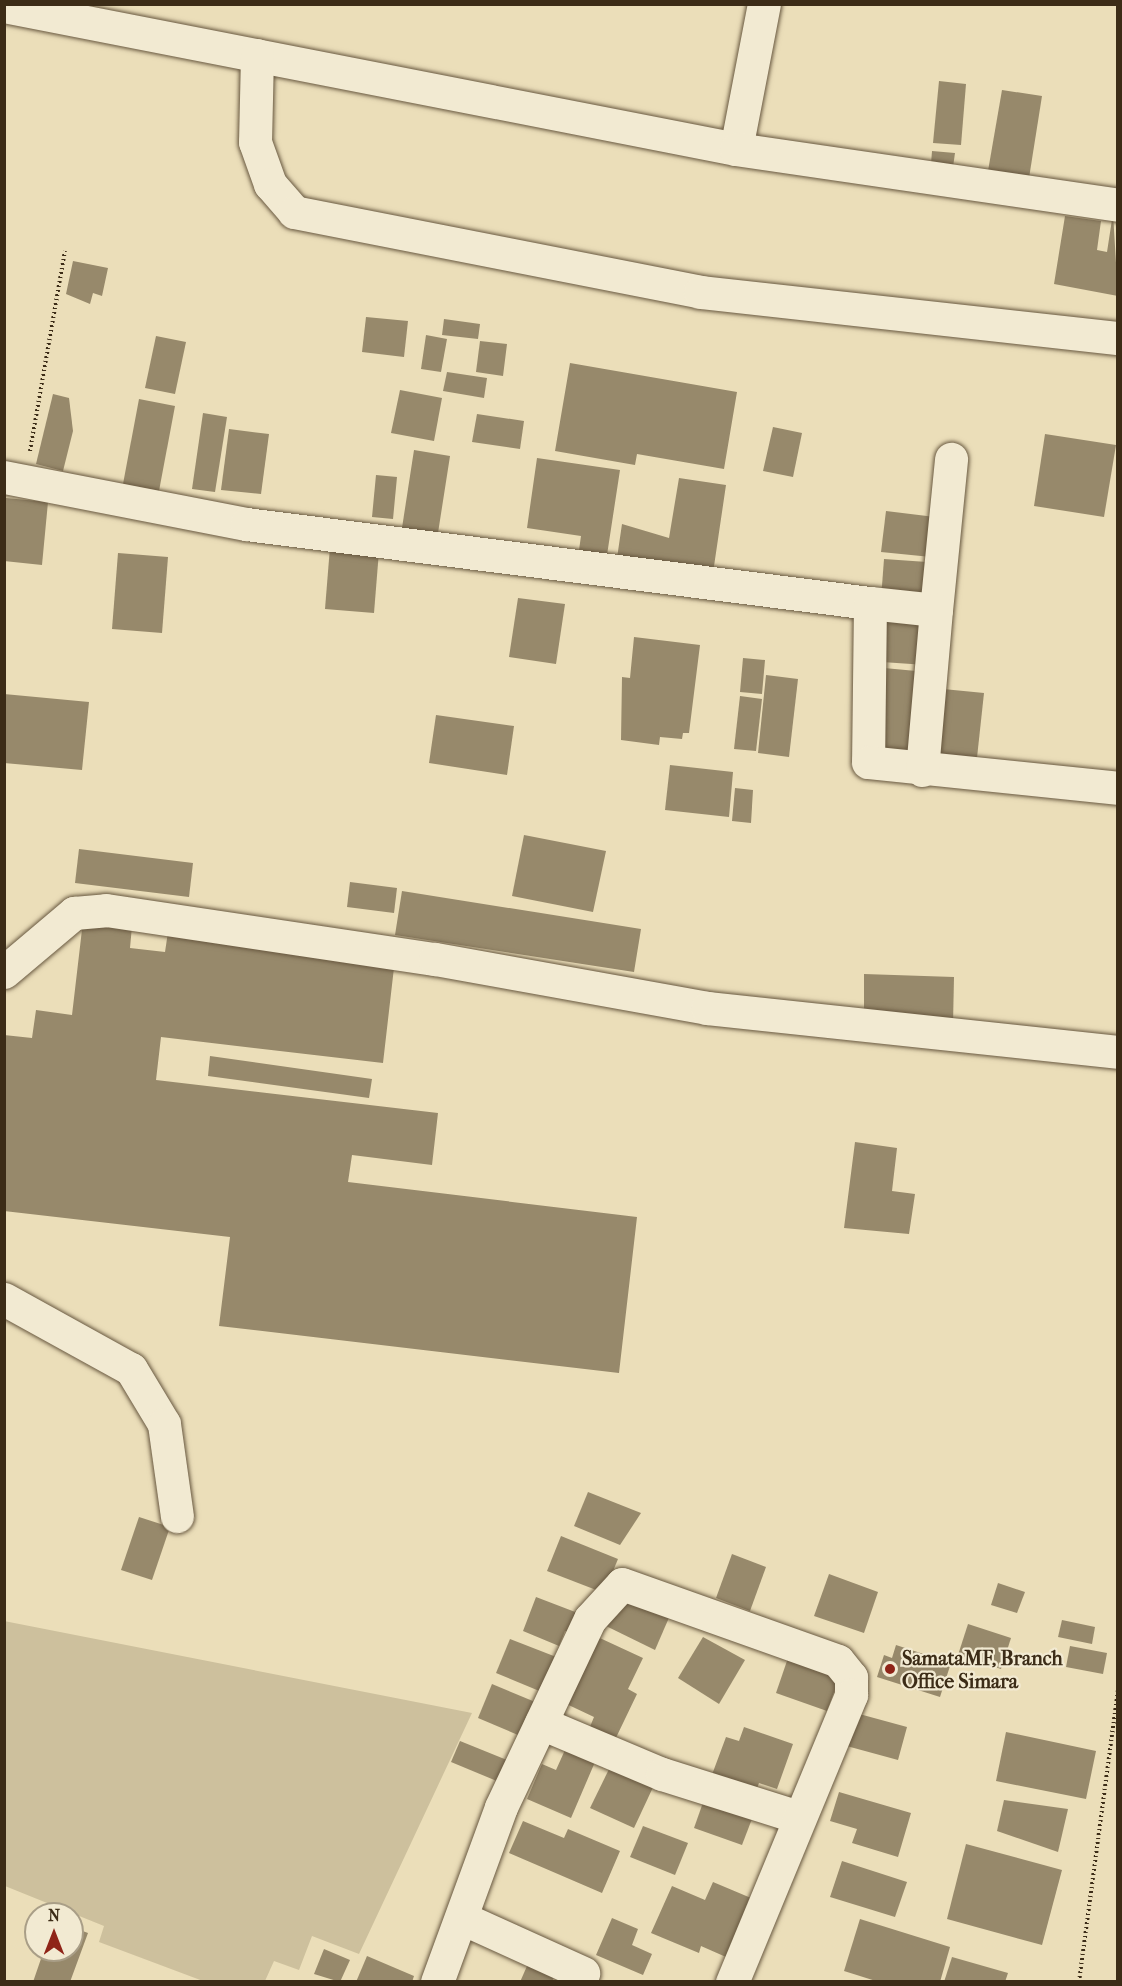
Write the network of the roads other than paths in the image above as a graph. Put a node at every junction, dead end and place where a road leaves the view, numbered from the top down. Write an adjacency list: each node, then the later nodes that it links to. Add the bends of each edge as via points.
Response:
1 (764, 4): 4 (street)
2 (4, 6): 3 (street)
3 (257, 55): 4 (street); 6 (street, via 255,142 270,184 294,212 700,292)
4 (736, 149): 5 (street)
5 (1118, 205)
6 (1118, 338)
7 (951, 459): 10 (street)
8 (15, 479): 9 (street, via 246,524)
9 (870, 603): 10 (street); 11 (street, via 864,752 868,762)
10 (936, 610): 11 (street)
11 (922, 770): 12 (street)
12 (1118, 788)
13 (4, 972): 14 (street, via 74,913 106,910 435,958 707,1008)
14 (1118, 1053)
15 (4, 1299): 16 (street, via 131,1369 164,1424)
16 (177, 1516)
17 (541, 1723): 18 (street, via 662,1774); 18 (street, via 590,1619 615,1587 634,1586 838,1662 851,1677 851,1695); 19 (street, via 501,1807)
18 (798, 1817): 22 (street)
19 (464, 1919): 20 (street); 21 (street)
20 (583, 1973)
21 (437, 1982)
22 (732, 1982)

